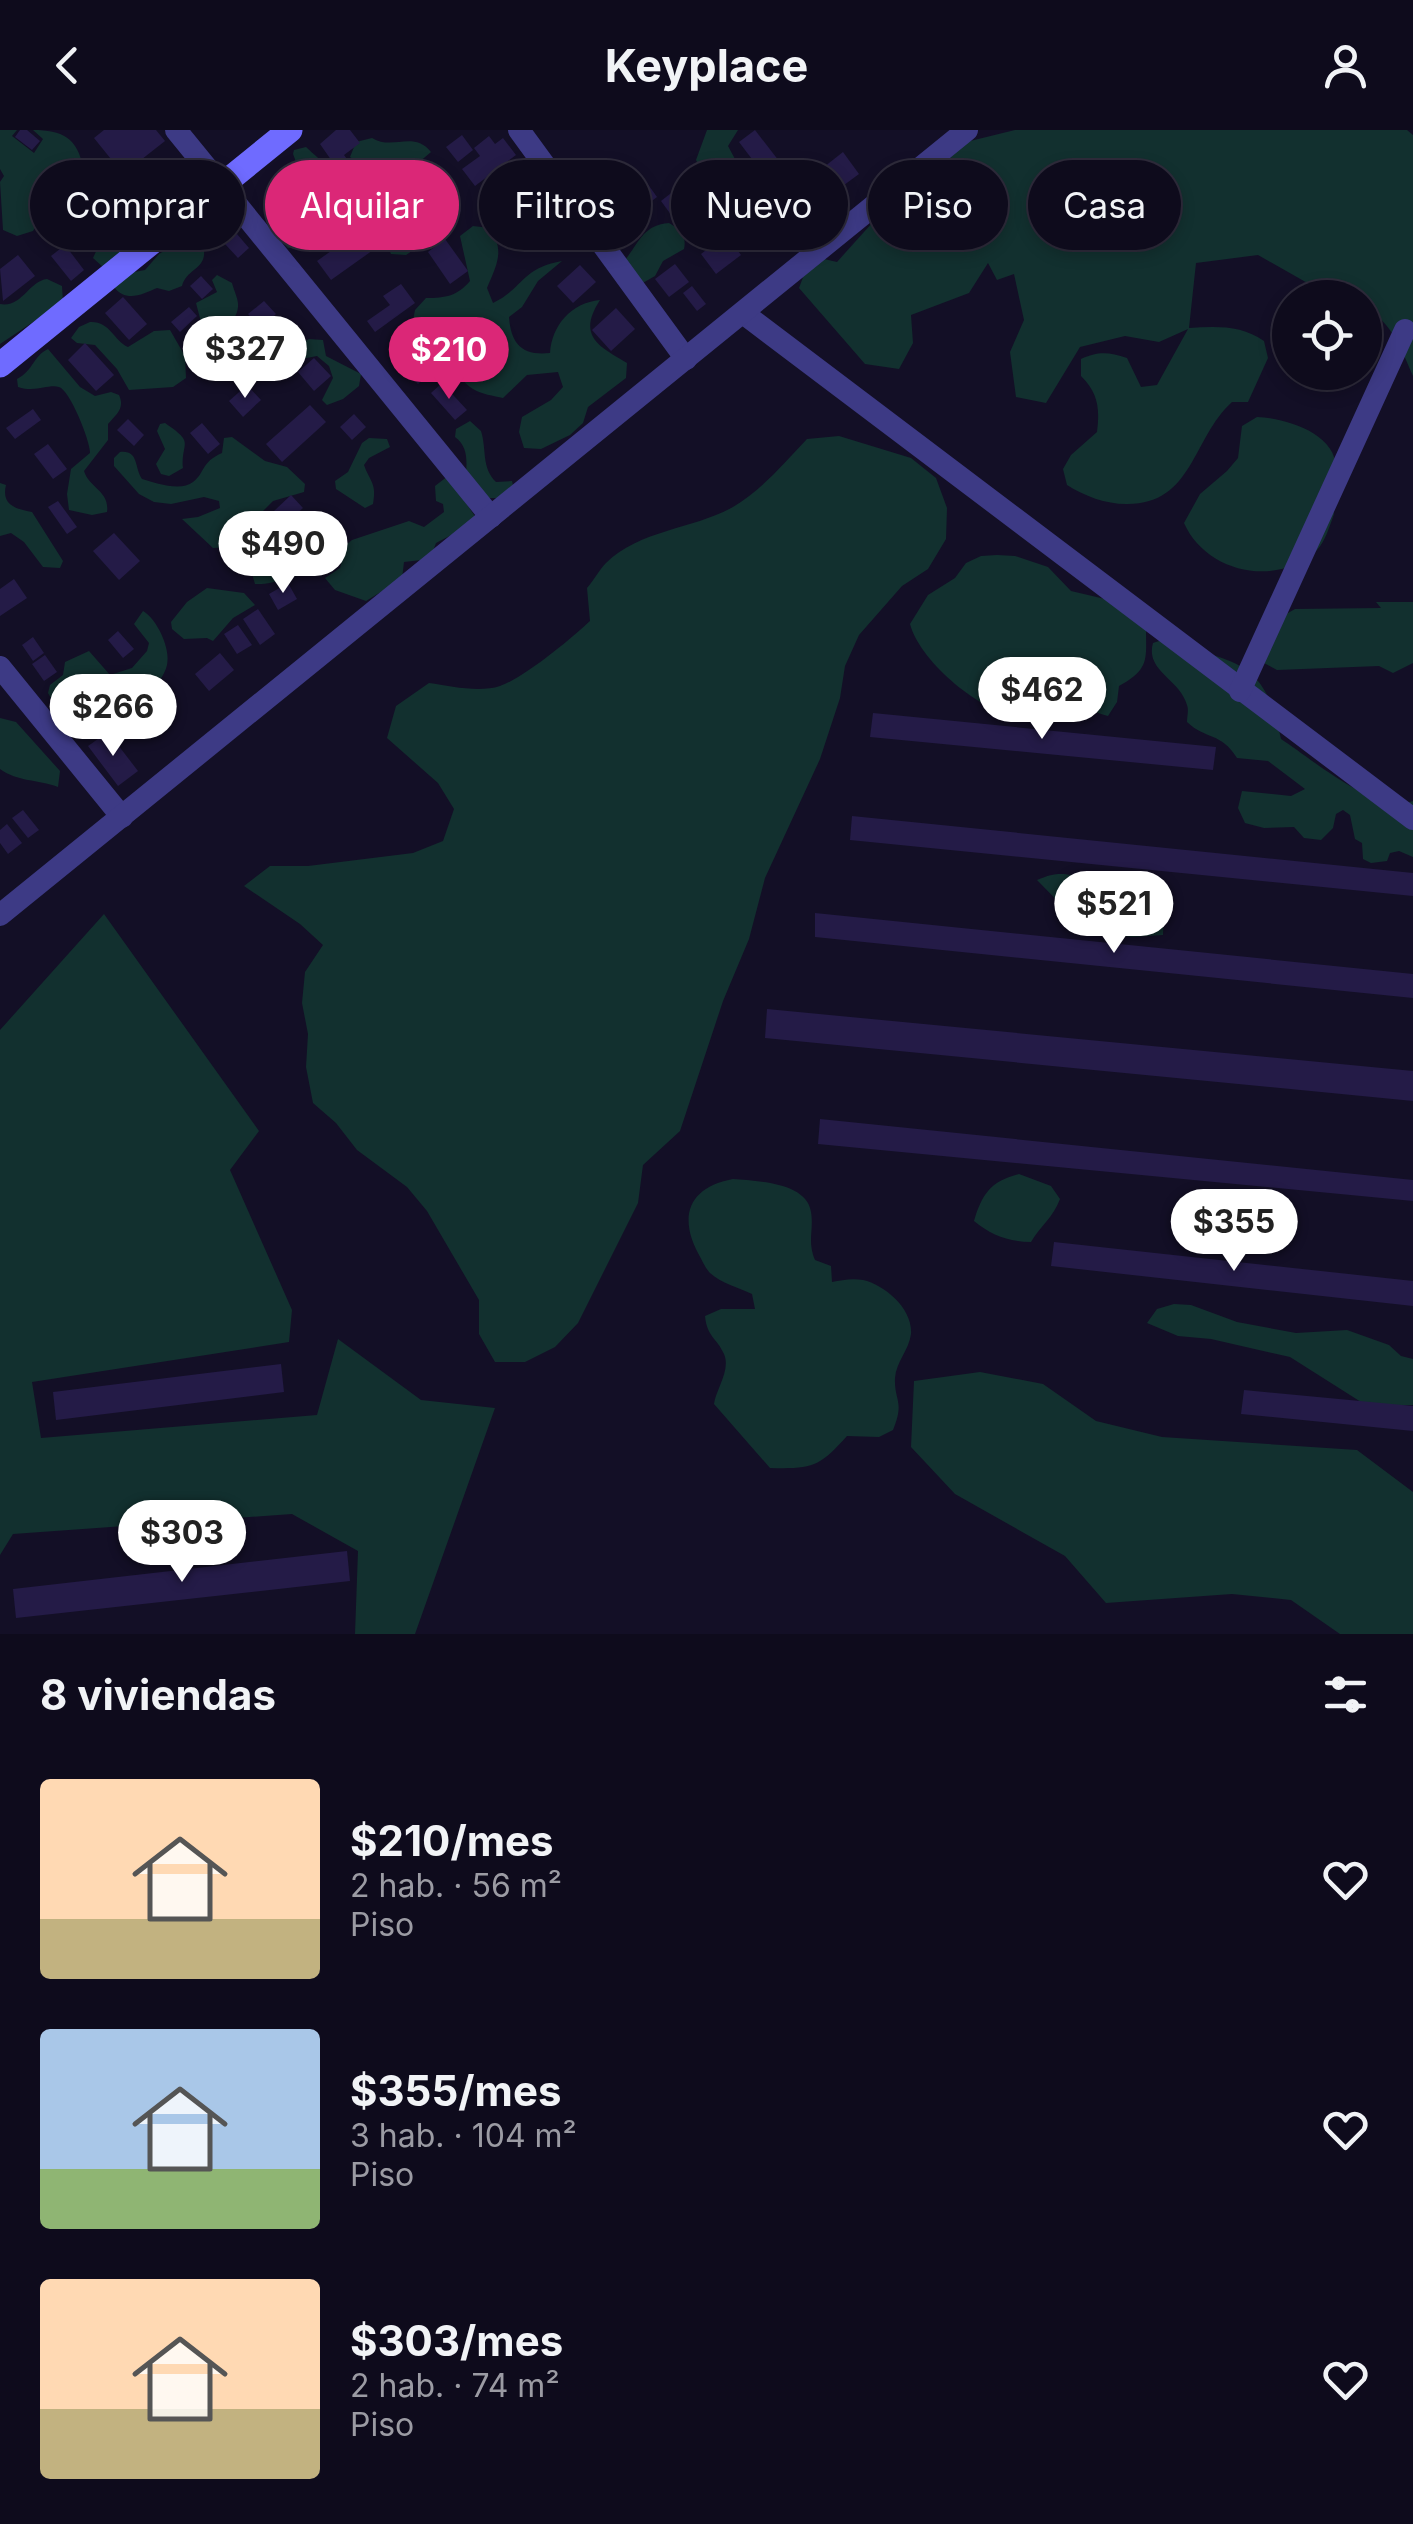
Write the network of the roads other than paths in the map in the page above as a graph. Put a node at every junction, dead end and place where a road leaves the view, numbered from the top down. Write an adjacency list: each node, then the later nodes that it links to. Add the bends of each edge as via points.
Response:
1 (176, 130): 5 (street)
2 (290, 130): 6 (main road)
3 (518, 130): 11 (street)
4 (967, 130): 9 (street)
5 (201, 160)
6 (245, 167)
7 (245, 214): 13 (street)
8 (143, 250): 12 (main road)
9 (743, 312): 11 (street); 15 (street)
10 (1404, 330): 15 (street)
11 (686, 359): 13 (street)
12 (0, 365)
13 (491, 517): 16 (street)
14 (0, 667): 16 (street)
15 (1240, 691): 17 (street)
16 (122, 816): 18 (street)
17 (1413, 819)
18 (0, 915)

